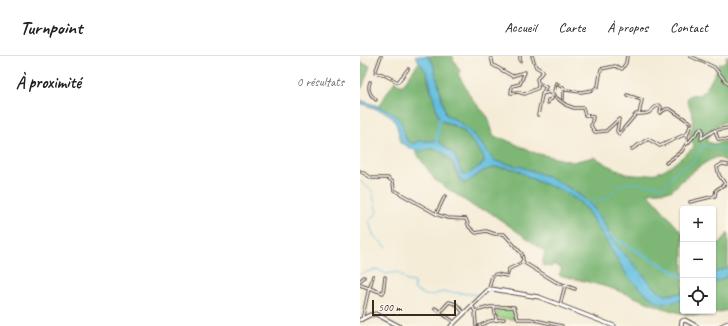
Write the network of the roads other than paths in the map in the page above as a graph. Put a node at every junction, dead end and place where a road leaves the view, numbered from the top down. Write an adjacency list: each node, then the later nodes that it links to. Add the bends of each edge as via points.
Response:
1 (381, 56): 8 (street, via 375,73 398,82)
2 (491, 56): 10 (street, via 493,65 512,76 521,72 526,73 520,84 512,85 510,93 525,94 537,89)
3 (520, 56): 7 (street)
4 (532, 56): 10 (street, via 536,67 543,71 537,79)
5 (627, 56): 12 (street, via 622,69 614,66 601,69 598,86 595,89 580,92)
6 (690, 56): 11 (street, via 714,67)
7 (520, 61)
8 (408, 69)
9 (370, 82): 18 (street, via 370,93)
10 (538, 82): 14 (street, via 546,88)
11 (728, 84)
12 (563, 89): 13 (street, via 555,83 554,92); 17 (street)
13 (549, 92): 14 (street); 16 (street)
14 (542, 94): 21 (street)
15 (627, 95): 20 (street, via 642,100)
16 (552, 96): 19 (street); 20 (street, via 566,105 582,108 584,115 592,116 592,129 597,132 606,131 619,119 619,134 636,114)
17 (563, 98)
18 (376, 100)
19 (548, 102)
20 (639, 114): 24 (street, via 644,115 660,105 660,113 666,109 670,110 690,123)
21 (538, 115)
22 (728, 128): 23 (street)
23 (716, 130): 25 (street, via 718,139); 26 (street, via 702,139 703,130 700,129)
24 (688, 133): 26 (street); 27 (street, via 660,146 648,139)
25 (728, 140)
26 (686, 144): 28 (street, via 682,151)
27 (632, 149)
28 (666, 163)
29 (728, 165): 32 (street, via 719,165 717,170 724,186 716,190 714,197)
30 (360, 171): 33 (street, via 372,178 388,178 393,182 394,190)
31 (445, 196): 33 (street)
32 (690, 202)
33 (436, 214): 34 (street, via 466,219 469,227 478,234 486,231 504,234 523,256)
34 (523, 262): 40 (street); 43 (street, via 509,269 506,276 492,276)
35 (373, 276): 41 (street)
36 (364, 277): 38 (street)
37 (385, 277): 41 (street, via 383,293)
38 (360, 281)
39 (360, 285): 41 (street)
40 (565, 286): 42 (street); 44 (street)
41 (369, 288): 54 (street)
42 (575, 289)
43 (488, 290): 44 (street, via 536,296); 45 (street)
44 (560, 305): 63 (street)
45 (472, 306): 48 (street); 50 (street)
46 (494, 307): 48 (street); 51 (street, via 514,307); 55 (street)
47 (435, 308): 49 (street)
48 (476, 311): 60 (street)
49 (440, 312): 50 (street, via 449,302 456,304); 56 (street)
50 (464, 313): 56 (street)
51 (517, 318): 53 (street); 62 (street)
52 (504, 319): 55 (street)
53 (514, 319)
54 (361, 320): 58 (street, via 376,314)
55 (496, 320): 61 (street)
56 (455, 323): 59 (street)
57 (728, 323): 66 (street)
58 (399, 326)
59 (452, 326)
60 (476, 326)
61 (479, 326)
62 (562, 326)
63 (614, 326)
64 (681, 326): 65 (street, via 685,320)
65 (696, 326)
66 (721, 326)

